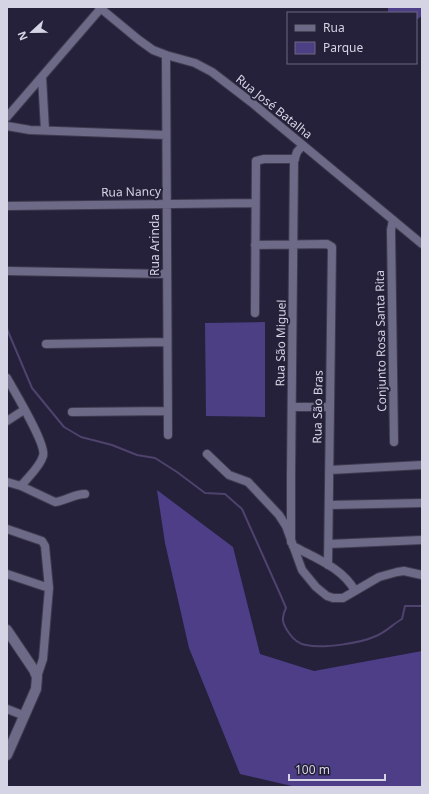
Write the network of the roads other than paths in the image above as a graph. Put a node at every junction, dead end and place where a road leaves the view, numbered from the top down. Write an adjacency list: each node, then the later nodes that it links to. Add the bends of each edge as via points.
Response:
1 (101, 7): 2 (street, Rua José Batalha, via 146,46); 3 (street)
2 (166, 55): 7 (street, Rua Arinda); 8 (street, Rua José Batalha, via 207,69 251,102)
3 (42, 77): 4 (street); 6 (street)
4 (7, 117)
5 (7, 126): 6 (street)
6 (45, 130): 7 (street)
7 (166, 135): 11 (street, Rua Arinda)
8 (302, 146): 9 (street, Rua São Miguel); 13 (street, Rua José Batalha)
9 (295, 159): 10 (street, via 256,161); 16 (street, Rua São Miguel)
10 (255, 203): 11 (street, Rua Nancy); 18 (street)
11 (166, 204): 12 (street, Rua Nancy); 20 (street, Rua Arinda)
12 (7, 206)
13 (393, 220): 14 (street, Rua José Batalha); 15 (street, Conjunto Rosa Santa Rita)
14 (406, 231): 15 (street); 17 (street, Rua José Batalha)
15 (392, 240): 32 (street, Conjunto Rosa Santa Rita)
16 (294, 244): 18 (street); 25 (street, Rua São Miguel); 26 (street, Rua São Bras, via 327,244 333,250)
17 (422, 244)
18 (255, 245): 21 (street)
19 (7, 271): 20 (street)
20 (167, 274): 22 (street, Rua Arinda)
21 (255, 313)
22 (167, 342): 23 (street); 28 (street, Rua Arinda)
23 (46, 344)
24 (7, 378): 27 (street)
25 (292, 407): 26 (street); 43 (street, Rua São Miguel)
26 (330, 407): 35 (street, Rua São Bras)
27 (24, 410): 30 (street); 37 (street, via 44,453)
28 (168, 411): 29 (street); 31 (street, Rua Arinda)
29 (72, 412)
30 (7, 421)
31 (168, 435)
32 (394, 442)
33 (207, 454): 43 (street, via 229,475 245,480 258,492 283,520)
34 (422, 465): 35 (street)
35 (330, 470): 40 (street, Rua São Bras)
36 (7, 482): 37 (street)
37 (22, 486): 38 (street, via 55,502)
38 (85, 494)
39 (422, 503): 40 (street)
40 (329, 505): 44 (street, Rua São Bras)
41 (7, 529): 48 (street, via 42,541)
42 (422, 540): 44 (street)
43 (292, 544): 45 (street); 49 (street, via 302,570 327,596 343,598)
44 (329, 544): 45 (street, Rua São Bras)
45 (328, 565): 49 (street, via 347,579)
46 (7, 574): 48 (street)
47 (422, 574): 49 (street, via 404,571 390,573)
48 (49, 588): 51 (street, via 43,659)
49 (355, 591)
50 (7, 630): 51 (street)
51 (37, 676): 53 (street, via 36,689)
52 (7, 709): 53 (street)
53 (25, 716): 54 (street)
54 (7, 755)

